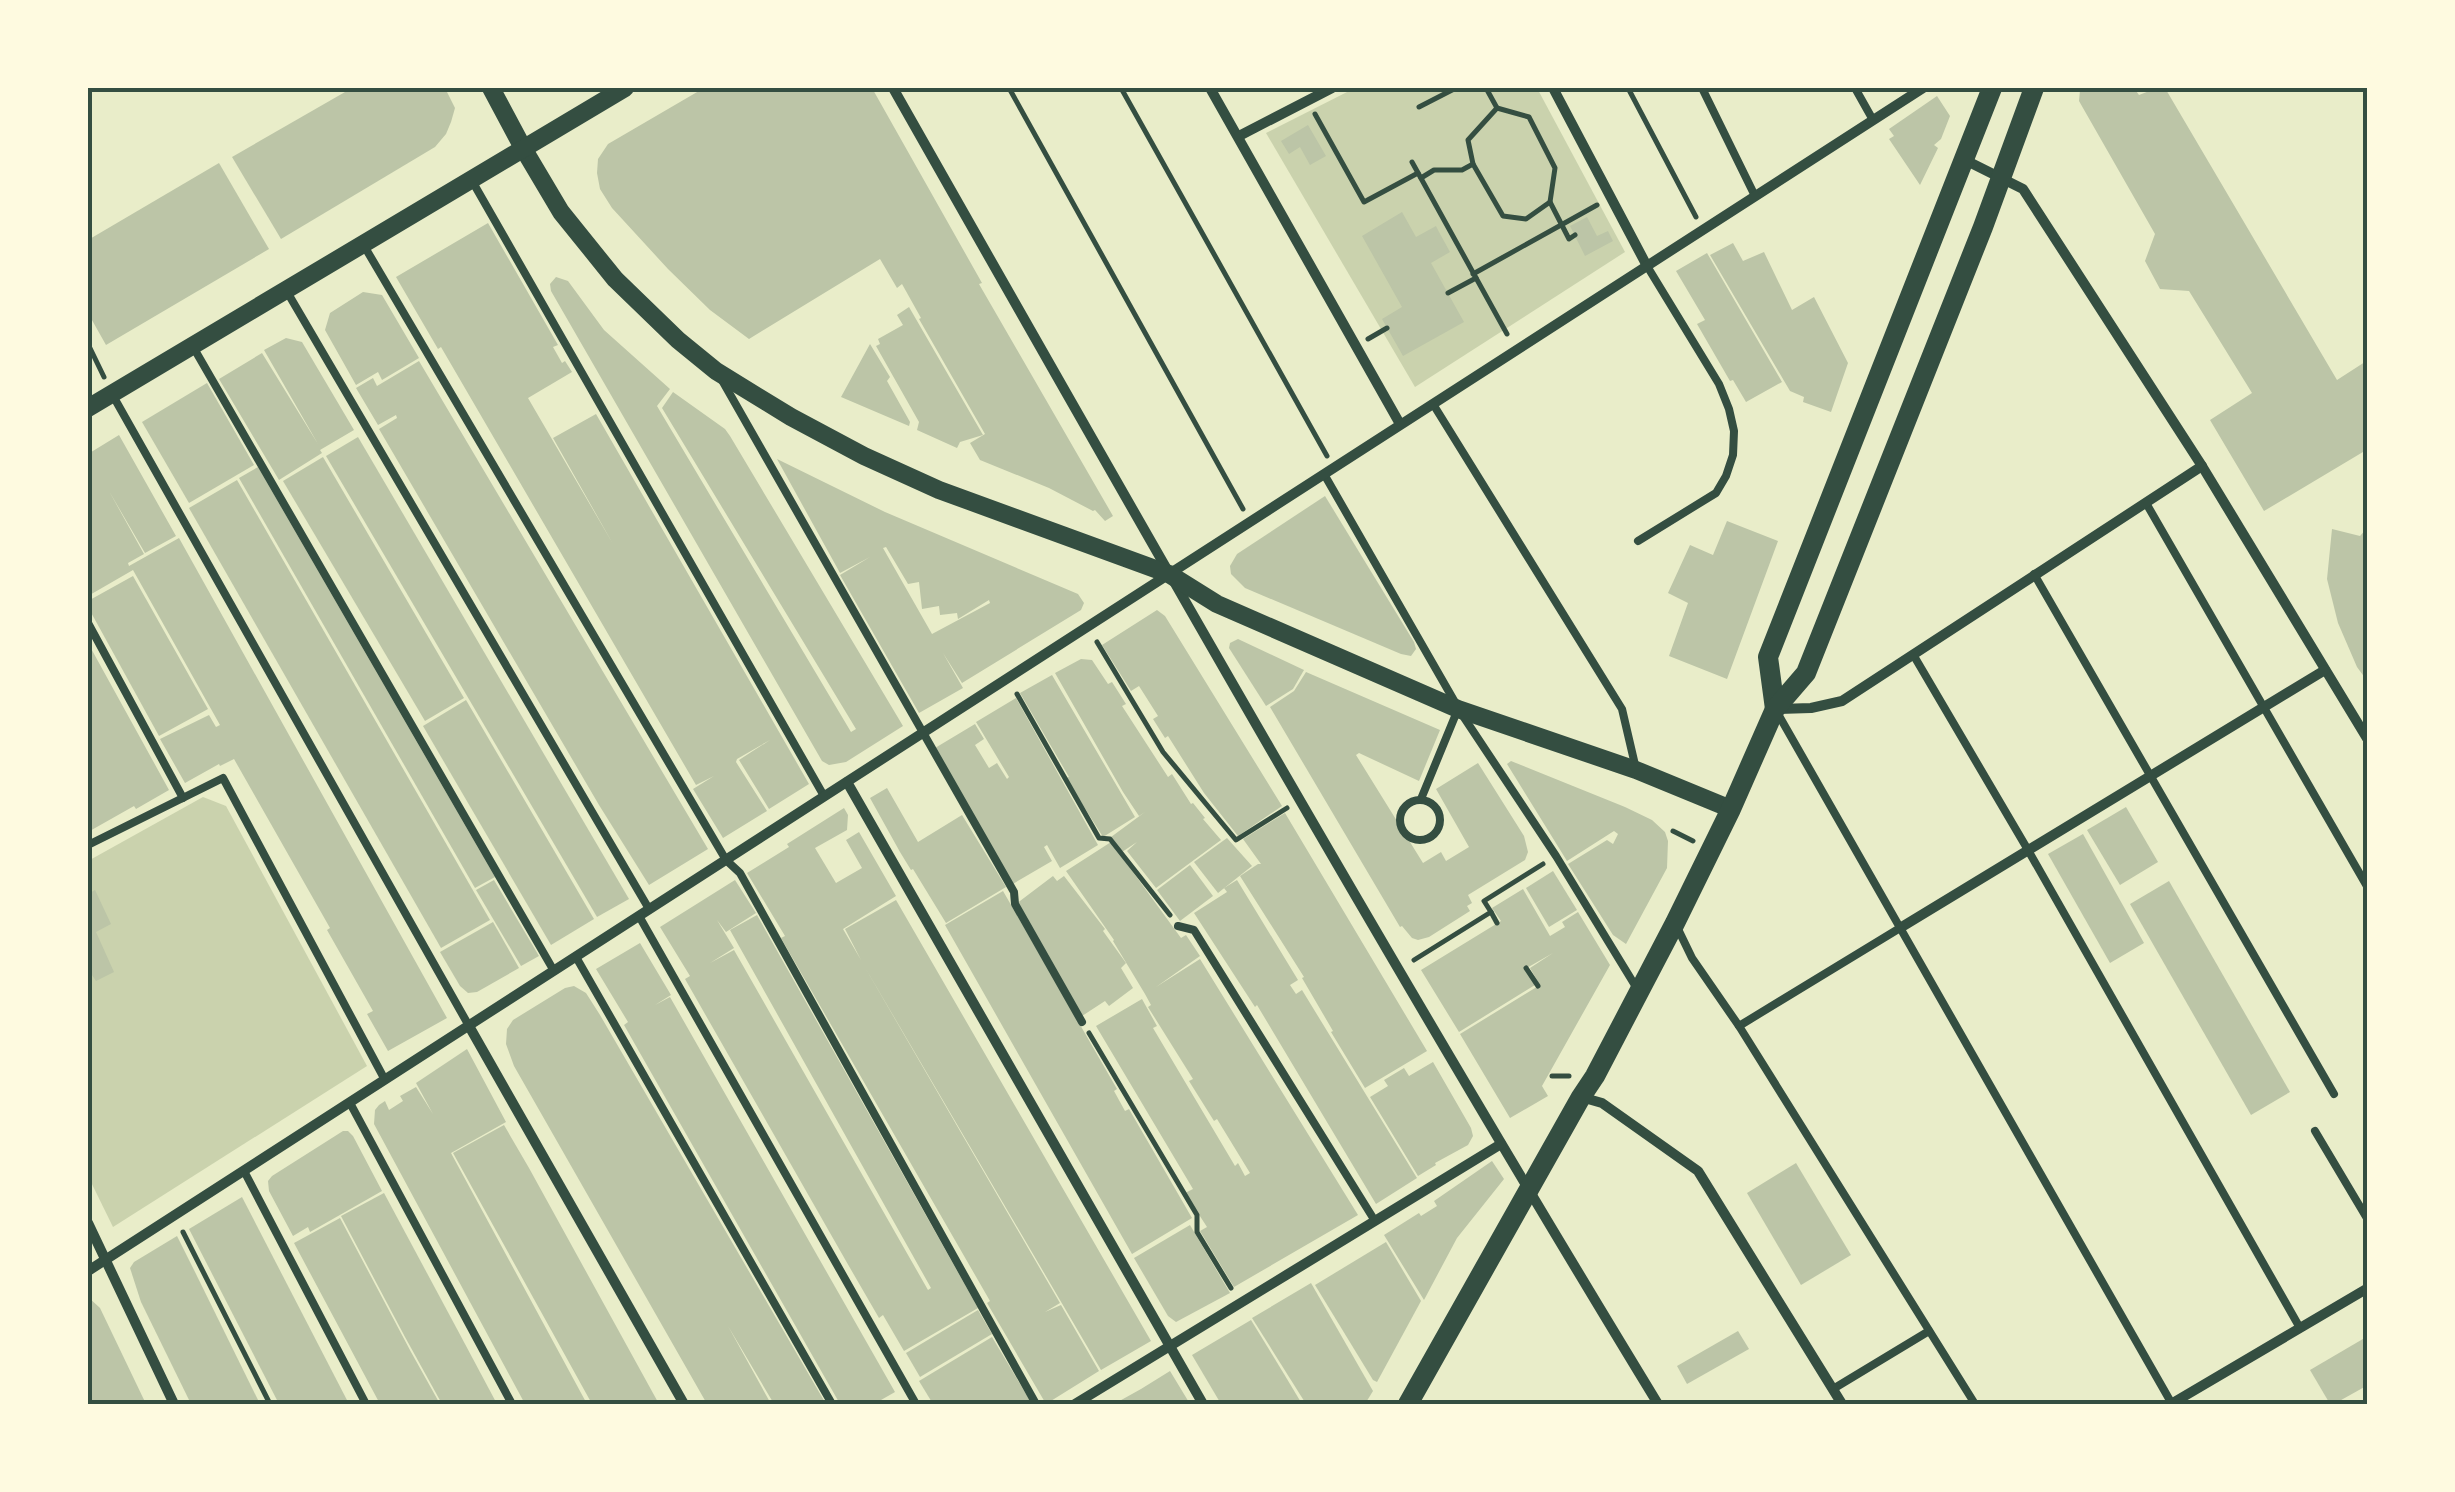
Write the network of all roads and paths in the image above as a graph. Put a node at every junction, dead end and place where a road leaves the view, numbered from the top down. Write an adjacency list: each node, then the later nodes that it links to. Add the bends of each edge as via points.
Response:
1 (491, 88): 23 (street)
2 (625, 88): 23 (street)
3 (893, 88): 57 (street)
4 (1009, 88): 55 (path)
5 (1121, 88): 53 (path)
6 (1210, 88): 21 (street)
7 (1332, 88): 17 (street)
8 (1456, 88): 18 (path)
9 (1486, 88): 19 (path)
10 (1553, 88): 32 (street)
11 (1628, 88): 36 (path)
12 (1702, 88): 31 (lane)
13 (1855, 88): 20 (lane)
14 (1924, 88): 20 (street)
15 (1992, 88): 25 (main road)
16 (2034, 88): 29 (main road)
17 (1308, 100): 21 (street); 22 (path)
18 (1419, 107)
19 (1497, 108): 27 (path, via 1468,140); 33 (path, via 1529,117 1555,168)
20 (1873, 120): 31 (street)
21 (1239, 136): 51 (street)
22 (1331, 142): 24 (path); 28 (path, via 1364,202)
23 (523, 148): 30 (street); 47 (street, via 561,212 616,279)
24 (1321, 148)
25 (1965, 160): 29 (street); 66 (main road, via 1768,656)
26 (1412, 162): 28 (path)
27 (1473, 164): 28 (path); 33 (path, via 1503,216 1526,219)
28 (1419, 176): 35 (path)
29 (2001, 178): 52 (street, via 2023,189); 66 (main road, via 1806,673)
30 (471, 179): 39 (street); 72 (lane)
31 (1755, 196): 36 (street)
32 (1611, 198): 34 (path); 40 (street)
33 (1550, 202): 34 (path)
34 (1562, 225): 38 (path, via 1570,239); 41 (path)
35 (1448, 227): 37 (path); 41 (path)
36 (1703, 230): 40 (street)
37 (1440, 232)
38 (1575, 236)
39 (363, 244): 42 (street); 80 (lane)
40 (1646, 266): 46 (street); 56 (lane, via 1719,384 1734,431 1716,493)
41 (1474, 276): 43 (path); 46 (path)
42 (286, 290): 45 (street); 83 (lane)
43 (1448, 294)
44 (88, 344): 48 (path)
45 (192, 345): 48 (street); 91 (lane)
46 (1516, 350): 49 (street)
47 (716, 371): 57 (street, via 849,448 939,490); 67 (lane)
48 (112, 393): 50 (street); 95 (lane)
49 (1433, 404): 51 (street); 69 (lane, via 1622,709)
50 (88, 408)
51 (1400, 424): 53 (street)
52 (2202, 466): 54 (street); 62 (street)
53 (1329, 470): 55 (street); 65 (lane)
54 (2146, 502): 58 (street); 64 (lane)
55 (1250, 522): 57 (street)
56 (1638, 541)
57 (1169, 574): 60 (street); 65 (street, via 1217,604); 75 (street)
58 (2034, 574): 61 (street); 70 (lane)
59 (88, 623): 73 (lane)
60 (1088, 626): 63 (street); 75 (path, via 1163,752 1236,840)
61 (1914, 656): 66 (street, via 1842,701); 78 (lane)
62 (2325, 670): 64 (street); 68 (street)
63 (1008, 678): 67 (street); 86 (path, via 1098,838 1110,839)
64 (2263, 708): 70 (street); 81 (lane)
65 (1458, 709): 69 (street); 74 (lane); 79 (lane)
66 (1775, 709): 76 (main road); 87 (lane)
67 (922, 734): 71 (street); 94 (lane)
68 (2368, 740)
69 (1636, 770): 76 (street)
70 (2150, 776): 78 (street); 98 (lane)
71 (847, 782): 72 (street); 115 (street)
72 (824, 796): 80 (street)
73 (183, 798): 77 (lane); 97 (lane, via 223,778)
74 (1422, 799): 74 (lane, via 1408,803 1399,821 1418,840 1435,834 1440,822 1438,809)
75 (1300, 800): 90 (street)
76 (1731, 808): 85 (main road)
77 (88, 846)
78 (2028, 850): 87 (street); 113 (lane)
79 (1556, 856): 82 (path, via 1484,901); 93 (lane)
80 (726, 860): 83 (street); 124 (lane, via 740,873)
81 (2368, 888)
82 (1491, 912): 84 (path); 90 (path)
83 (644, 913): 88 (street); 123 (lane)
84 (1498, 923)
85 (1675, 923): 93 (main road); 96 (lane)
86 (1178, 926): 107 (lane, via 1194,930)
87 (1900, 928): 96 (lane); 131 (lane)
88 (576, 957): 91 (street); 122 (lane)
89 (1526, 968): 92 (path)
90 (1399, 970): 102 (street)
91 (554, 971): 95 (street)
92 (1538, 986)
93 (1640, 993): 99 (main road)
94 (1082, 1022): 112 (path, via 1197,1215 1197,1232)
95 (469, 1026): 97 (street); 121 (street)
96 (1739, 1026): 114 (lane)
97 (385, 1080): 100 (street)
98 (2334, 1094)
99 (1581, 1097): 104 (main road); 116 (street, via 1602,1103 1698,1170)
100 (350, 1103): 103 (street); 120 (lane)
101 (2315, 1131): 106 (lane)
102 (1501, 1144): 104 (street); 107 (street)
103 (244, 1170): 105 (street); 119 (lane)
104 (1528, 1192): 127 (main road); 128 (street)
105 (174, 1216): 109 (street); 118 (path)
106 (2368, 1220)
107 (1375, 1221): 112 (street)
108 (88, 1223): 109 (street)
109 (105, 1260): 110 (street); 117 (street)
110 (88, 1271)
111 (2368, 1288): 113 (street)
112 (1240, 1304): 115 (street)
113 (2300, 1328): 131 (street)
114 (1929, 1331): 116 (lane); 130 (lane)
115 (1169, 1347): 125 (street); 126 (street)
116 (1833, 1389): 129 (street)
117 (174, 1404)
118 (270, 1404)
119 (366, 1404)
120 (512, 1404)
121 (684, 1404)
122 (832, 1404)
123 (916, 1404)
124 (1036, 1404)
125 (1075, 1404)
126 (1203, 1404)
127 (1408, 1404)
128 (1658, 1404)
129 (1842, 1404)
130 (1975, 1404)
131 (2172, 1404)

